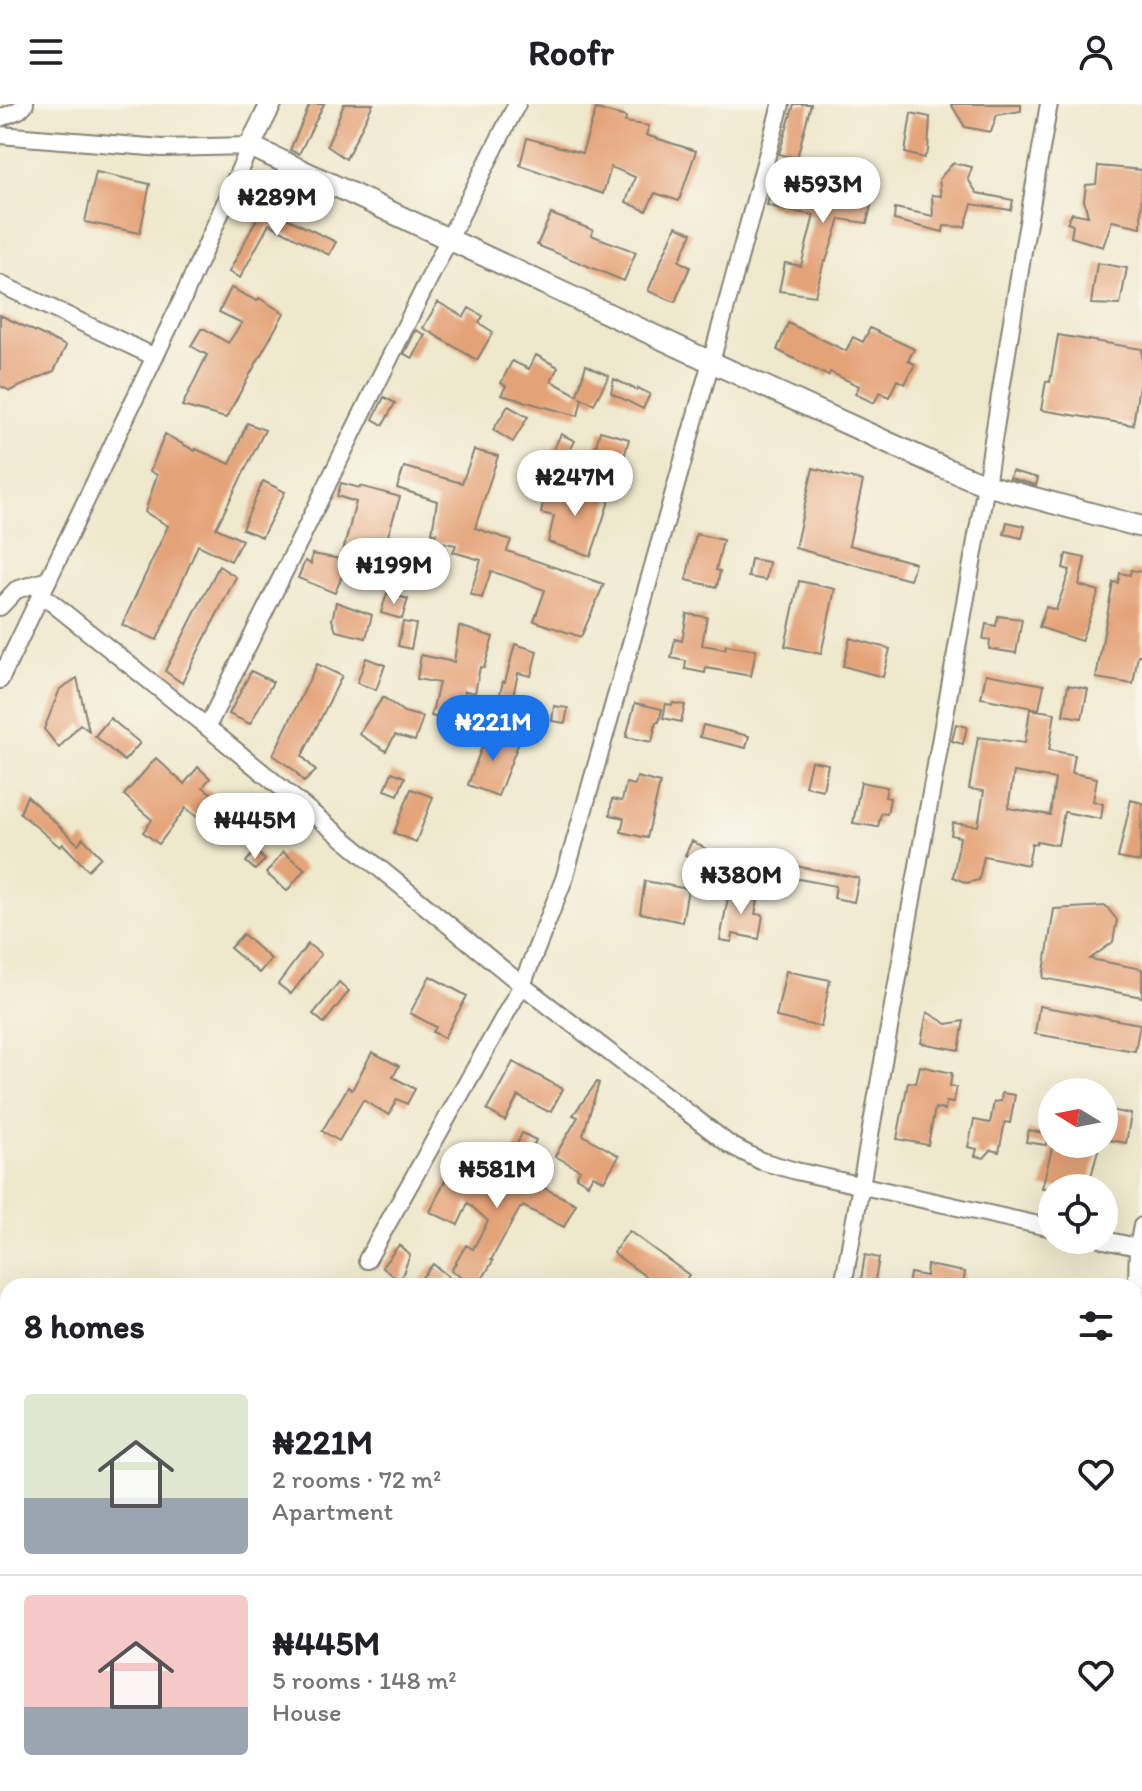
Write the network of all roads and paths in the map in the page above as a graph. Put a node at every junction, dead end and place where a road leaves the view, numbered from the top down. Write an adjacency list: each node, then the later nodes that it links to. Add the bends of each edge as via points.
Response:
1 (25, 104): 6 (street)
2 (271, 104): 8 (street)
3 (517, 104): 9 (street)
4 (781, 104): 12 (street)
5 (1049, 104): 13 (street)
6 (0, 118)
7 (0, 135): 8 (street, via 162,148)
8 (250, 146): 9 (street); 11 (street)
9 (448, 239): 12 (street); 18 (street)
10 (0, 284): 11 (street)
11 (155, 357): 15 (street)
12 (711, 362): 13 (street); 19 (street, via 564,879)
13 (986, 485): 14 (street); 20 (street)
14 (1142, 527)
15 (44, 587): 16 (street, via 16,590); 17 (street); 18 (street)
16 (0, 607)
17 (0, 680)
18 (207, 727): 19 (street)
19 (522, 985): 20 (street, via 730,1145 761,1161); 25 (street)
20 (861, 1185): 21 (street); 26 (street)
21 (1038, 1225)
22 (1142, 1226): 24 (street)
23 (1118, 1243): 24 (street)
24 (1140, 1248): 27 (street)
25 (367, 1260)
26 (844, 1278)
27 (1139, 1278)

